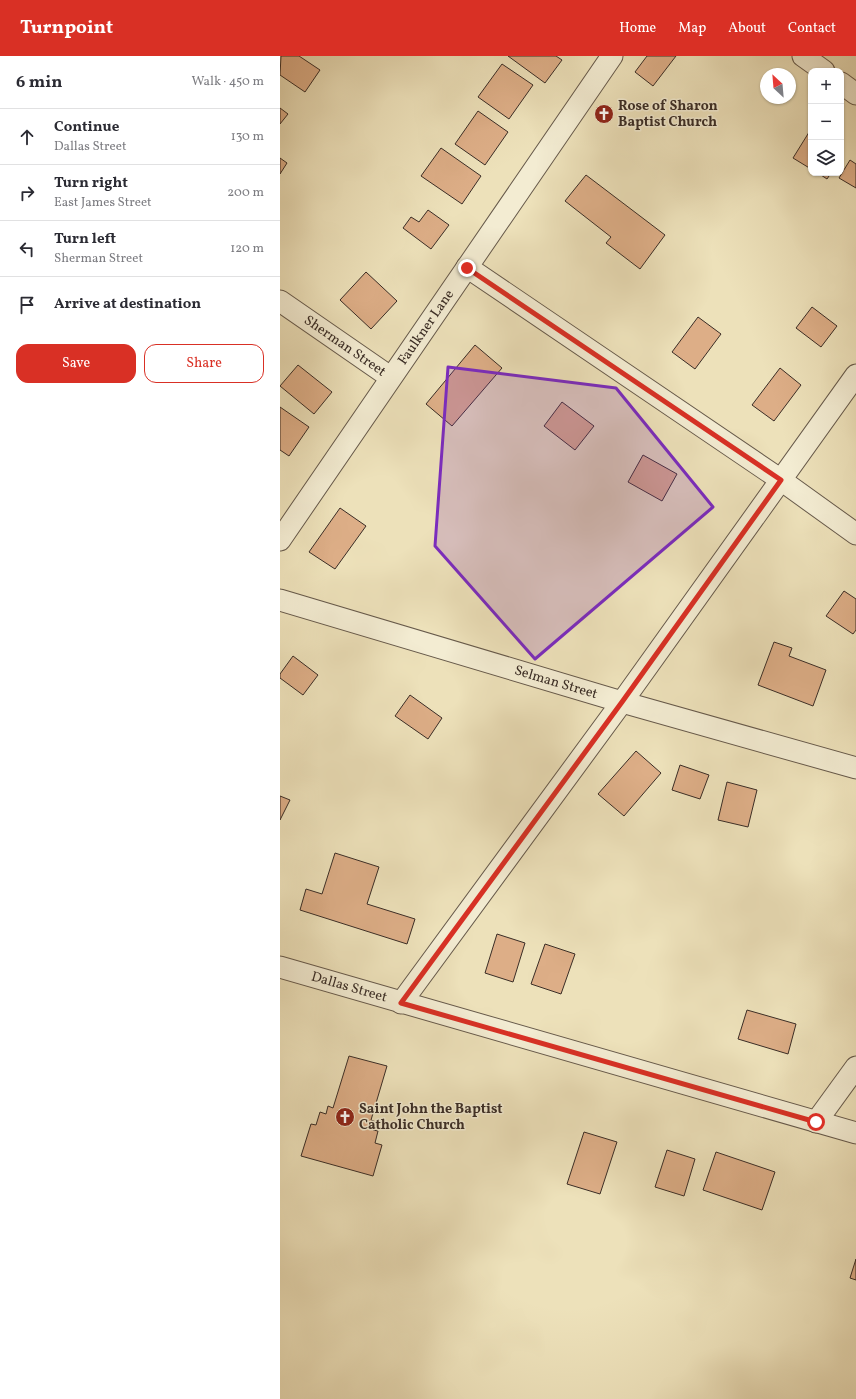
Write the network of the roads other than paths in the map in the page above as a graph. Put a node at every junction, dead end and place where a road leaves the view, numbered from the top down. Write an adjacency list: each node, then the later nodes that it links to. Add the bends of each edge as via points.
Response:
1 (612, 56): 6 (street, Faulkner Lane)
2 (803, 56): 3 (street)
3 (820, 68)
4 (844, 85): 5 (street)
5 (856, 94)
6 (467, 268): 9 (street, Faulkner Lane); 10 (street)
7 (280, 301): 9 (street, Sherman Street)
8 (856, 375): 10 (street)
9 (390, 377): 12 (street, Faulkner Lane)
10 (781, 480): 11 (street); 14 (street)
11 (856, 534)
12 (280, 540)
13 (280, 600): 14 (street, Selman Street)
14 (622, 702): 15 (street, Selman Street); 17 (street)
15 (856, 768)
16 (280, 967): 17 (street, Dallas Street)
17 (401, 1003): 19 (street, Dallas Street)
18 (856, 1067): 19 (street)
19 (816, 1122): 20 (street, Dallas Street)
20 (856, 1133)

